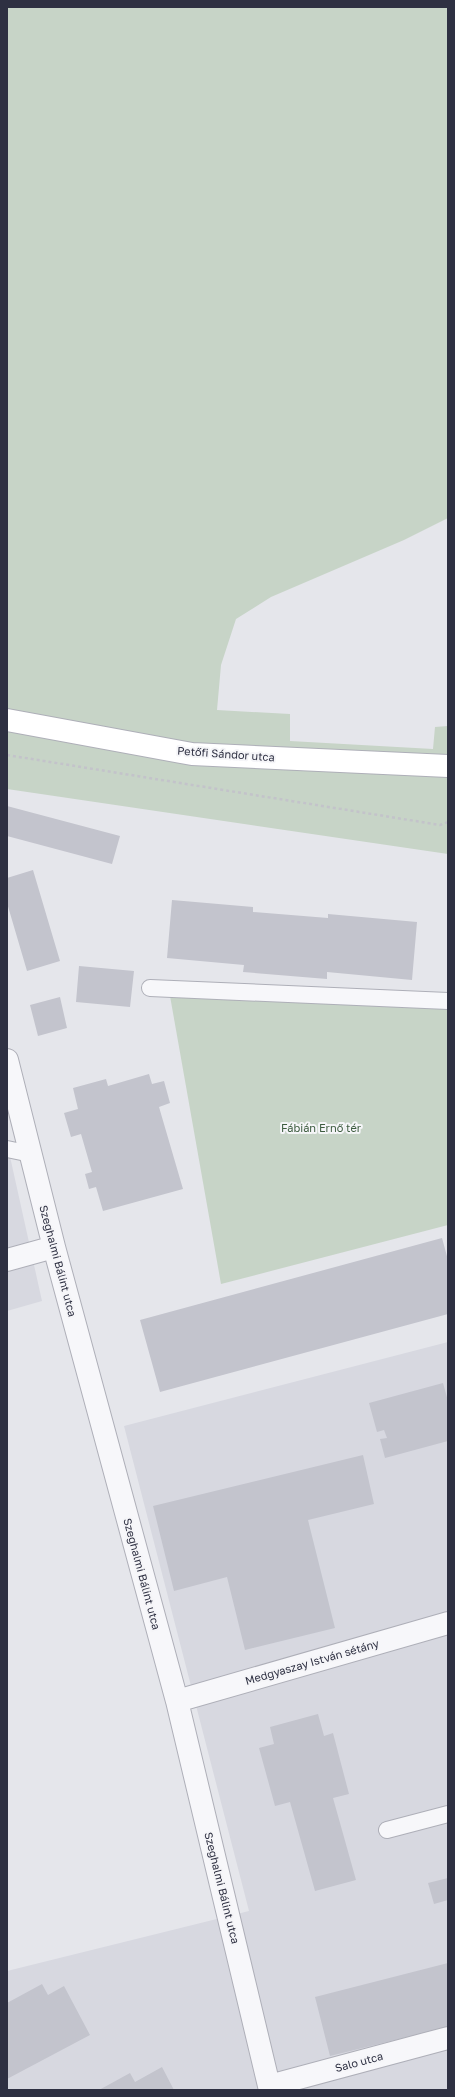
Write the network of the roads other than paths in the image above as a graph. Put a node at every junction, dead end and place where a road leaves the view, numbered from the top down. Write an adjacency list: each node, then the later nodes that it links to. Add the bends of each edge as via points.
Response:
1 (7, 720): 2 (main road, Petőfi Sándor utca, via 192,754)
2 (448, 766)
3 (150, 988): 4 (lane)
4 (448, 1001)
5 (7, 1060): 7 (street, Szeghalmi Bálint utca)
6 (7, 1149): 7 (lane)
7 (31, 1154): 8 (street, Szeghalmi Bálint utca)
8 (54, 1247): 9 (street); 11 (street, Szeghalmi Bálint utca)
9 (7, 1260)
10 (448, 1623): 11 (street, Medgyaszay István sétány)
11 (177, 1702): 15 (street, Szeghalmi Bálint utca)
12 (448, 1814): 13 (lane)
13 (387, 1830)
14 (448, 2038): 15 (street, Salo utca)
15 (269, 2088)

